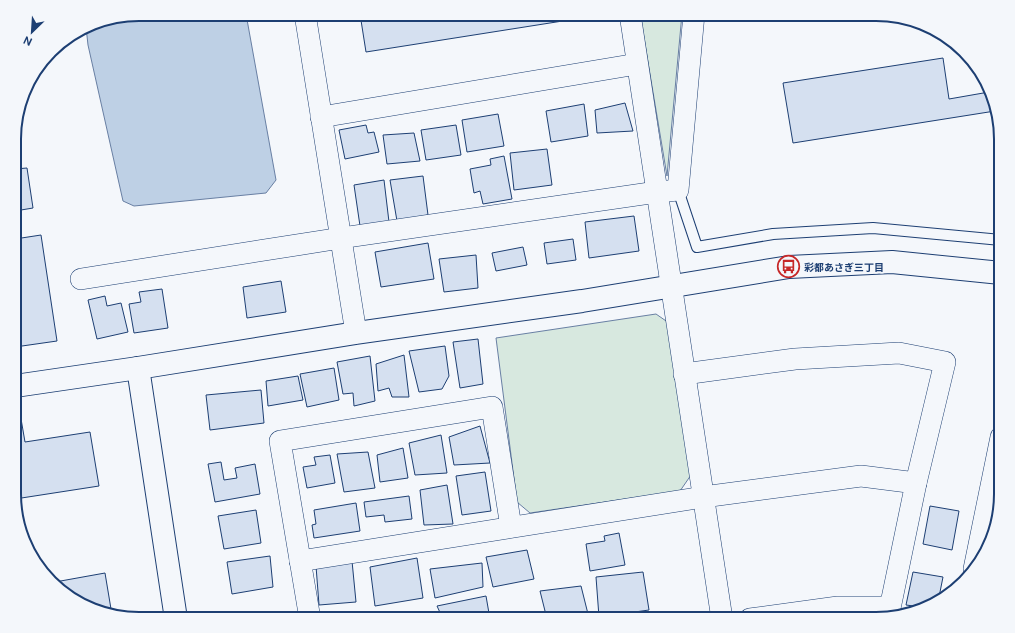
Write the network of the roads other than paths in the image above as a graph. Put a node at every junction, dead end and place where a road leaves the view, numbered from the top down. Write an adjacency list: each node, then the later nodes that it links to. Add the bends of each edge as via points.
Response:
1 (306, 21): 5 (street)
2 (631, 21): 4 (street)
3 (693, 21): 6 (street)
4 (637, 64): 5 (street); 7 (street)
5 (321, 117): 8 (street)
6 (678, 190): 7 (street); 9 (lane, via 696,247 773,234 873,228)
7 (657, 192): 8 (street); 12 (street)
8 (341, 238): 11 (street); 13 (street)
9 (994, 239)
10 (994, 272): 12 (street, via 892,262 790,267)
11 (81, 280)
12 (672, 287): 13 (street, via 582,302); 15 (street)
13 (356, 332): 14 (street)
14 (138, 368): 16 (street); 23 (street)
15 (684, 374): 18 (street, via 795,359 899,353 945,362); 19 (street)
16 (21, 385)
17 (994, 471): 21 (street)
18 (916, 483): 19 (street, via 861,476); 28 (street)
19 (703, 496): 20 (street); 25 (street)
20 (511, 527): 22 (street); 22 (street, via 492,407 304,437 280,441)
21 (977, 554)
22 (300, 561): 24 (street)
23 (175, 612)
24 (309, 612)
25 (721, 612)
26 (801, 612): 27 (street, via 838,607)
27 (886, 612)
28 (888, 612)

